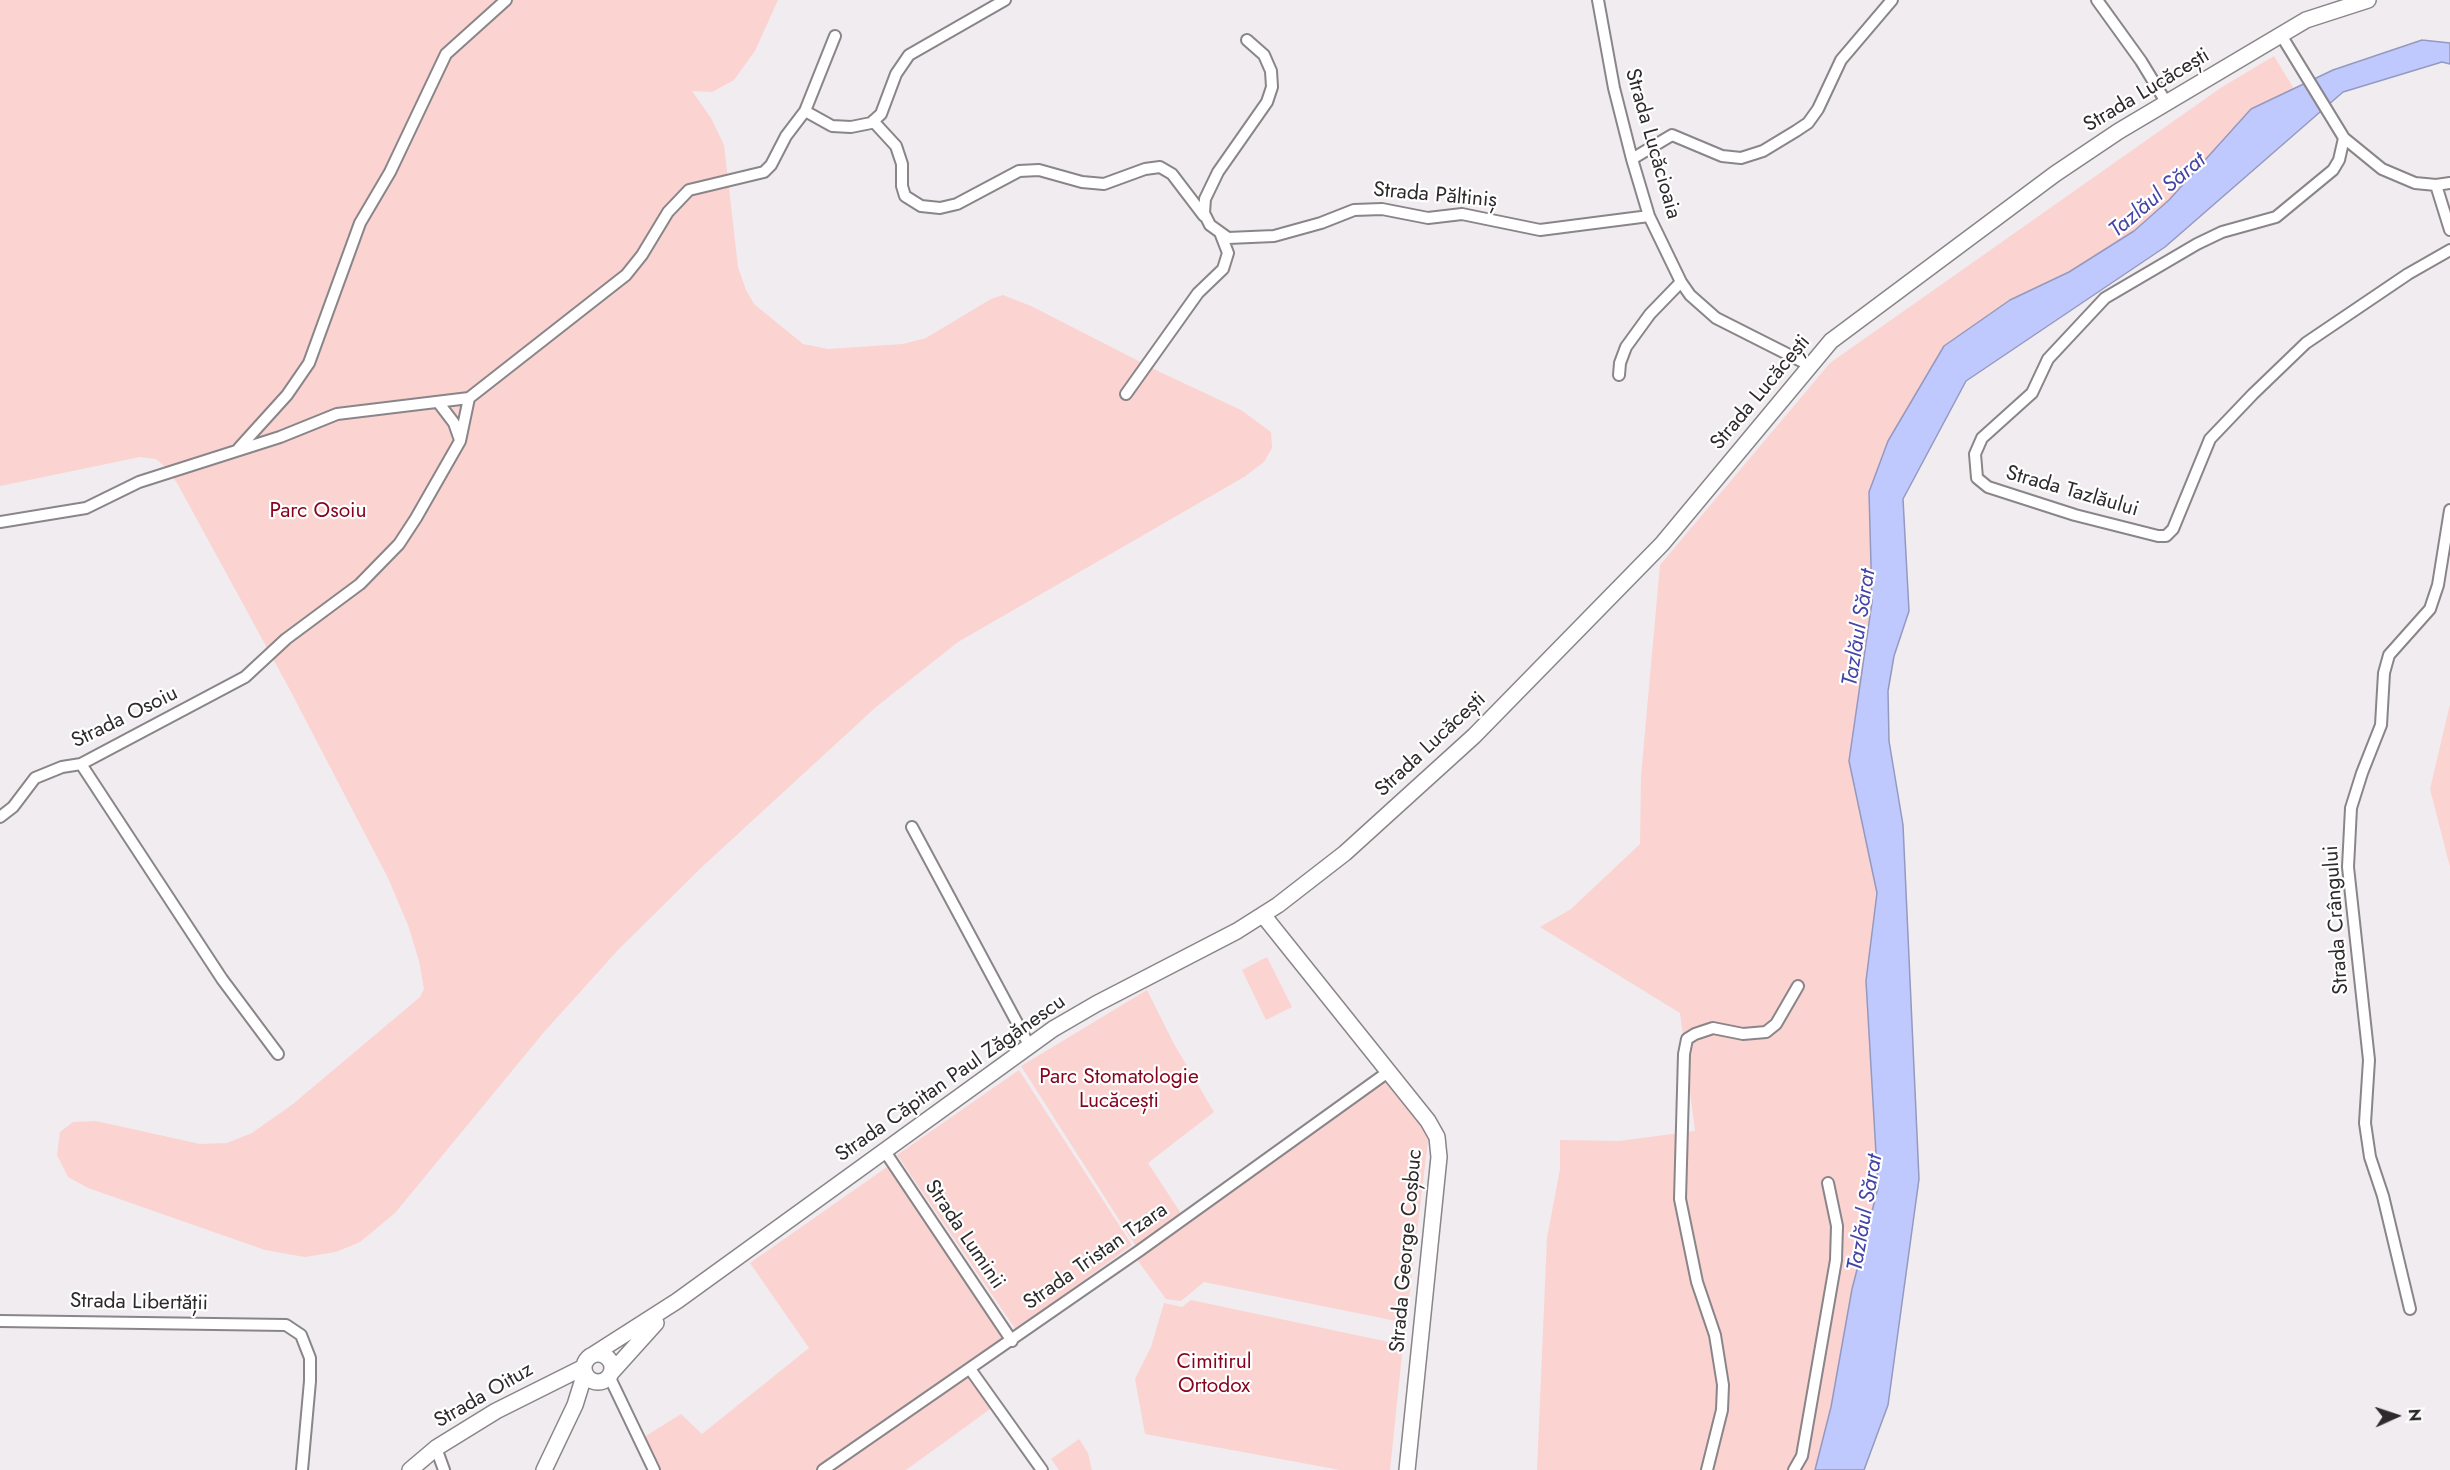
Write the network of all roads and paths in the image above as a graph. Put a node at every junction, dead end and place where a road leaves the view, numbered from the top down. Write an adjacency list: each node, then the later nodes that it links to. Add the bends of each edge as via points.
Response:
1 (506, 0): 29 (street, via 446,54 390,172 360,223 309,363)
2 (1005, 0): 12 (street, via 909,56 896,74 881,114)
3 (1598, 0): 14 (street, Strada Lucăcioaia)
4 (1892, 0): 14 (street, via 1841,60 1818,109 1796,131 1763,151 1741,158 1722,156 1672,135)
5 (2097, 0): 10 (street)
6 (2368, 0): 7 (main road, Strada Lucăcești, via 2306,20)
7 (2282, 35): 10 (main road, Strada Lucăcești); 13 (street)
8 (835, 36): 11 (street)
9 (1247, 40): 18 (street, via 1264,55 1272,87 1267,102 1208,190)
10 (2166, 102): 23 (main road, Strada Lucăcești, via 2055,174 1831,341)
11 (805, 111): 12 (street, via 824,123 841,127); 26 (street, via 764,172 699,186 680,197 634,266 608,291)
12 (873, 121): 18 (street, via 896,146 905,196 921,206 940,208 957,204 1019,171 1039,170 1094,184 1160,167 1172,174)
13 (2344, 138): 16 (street, via 2382,169 2415,183); 21 (street, Strada Tazlăului, via 2339,160 2332,170 2276,217 2222,232 2105,298 2048,359 2032,393 1983,438 1975,454 1977,478 1988,487 2075,514 2166,536 2173,529 2210,439 2253,394 2306,343)
14 (1632, 159): 17 (street, Strada Lucăcioaia)
15 (2450, 183): 16 (street)
16 (2436, 185): 19 (street)
17 (1649, 216): 20 (street, Strada Păltiniș, via 1540,230 1462,214 1428,218 1382,209 1354,210 1274,236 1236,240); 22 (street, Strada Lucăcioaia)
18 (1206, 219): 20 (street)
19 (2450, 230)
20 (1221, 235): 25 (street, via 1228,253 1223,268 1198,293)
21 (2450, 250)
22 (1681, 282): 23 (street, Strada Lucăcioaia, via 1716,318); 24 (street, via 1626,347)
23 (1811, 366): 35 (main road, Strada Lucăcești, via 1662,544 1474,736 1346,853)
24 (1619, 375)
25 (1126, 394)
26 (469, 398): 27 (street); 28 (street, Strada Osoiu)
27 (438, 402): 28 (street, via 454,423); 29 (street, via 353,410)
28 (460, 441): 32 (street, Strada Osoiu, via 399,544 360,584 286,639 244,677)
29 (238, 449): 31 (street, via 139,482 86,508)
30 (2450, 510): 43 (street, Strada Crângului, via 2438,585 2430,609 2389,654 2381,725 2351,808 2348,867 2368,1060 2365,1124 2370,1158)
31 (0, 522)
32 (81, 764): 33 (street, Strada Osoiu, via 62,766 35,778 14,807); 38 (street, via 222,979)
33 (0, 817)
34 (912, 827): 37 (street)
35 (1263, 915): 37 (main road, Strada Căpitan Paul Zăgănescu, via 1096,1004); 39 (main road, Strada George Coșbuc)
36 (1798, 986): 59 (street, via 1776,1024 1766,1032 1743,1034 1713,1028 1687,1039 1684,1054 1680,1199 1697,1282 1715,1335 1723,1385 1722,1410)
37 (1029, 1045): 40 (main road, Strada Căpitan Paul Zăgănescu)
38 (278, 1054)
39 (1388, 1072): 45 (street, Strada Tristan Tzara); 58 (main road, Strada George Coșbuc, via 1428,1121 1437,1137 1439,1157)
40 (884, 1150): 42 (main road, Strada Căpitan Paul Zăgănescu); 45 (street, Strada Luminii)
41 (1828, 1183): 60 (street, via 1837,1226 1836,1260 1802,1456)
42 (677, 1301): 46 (main road, Strada Căpitan Paul Zăgănescu); 48 (main road, Strada Căpitan Paul Zăgănescu)
43 (2410, 1309)
44 (0, 1322): 51 (street, Strada Libertății, via 286,1325 301,1335 310,1358)
45 (1012, 1341): 47 (street, Strada Tristan Tzara)
46 (587, 1365): 48 (main road, via 594,1381); 48 (main road, via 600,1354 607,1357 612,1365); 49 (main road, Strada Căpitan Paul Zăgănescu); 50 (main road, Strada Oituz, via 496,1411)
47 (970, 1369): 56 (street, Strada Tristan Tzara); 57 (street)
48 (609, 1376): 49 (main road, Strada Căpitan Paul Zăgănescu, via 590,1392); 55 (street)
49 (563, 1431): 54 (main road, Strada Căpitan Paul Zăgănescu)
50 (436, 1448): 52 (main road, Strada Oituz); 53 (street)
51 (302, 1470)
52 (410, 1470)
53 (444, 1470)
54 (544, 1470)
55 (654, 1470)
56 (824, 1470)
57 (1042, 1470)
58 (1407, 1470)
59 (1707, 1470)
60 (1794, 1470)

